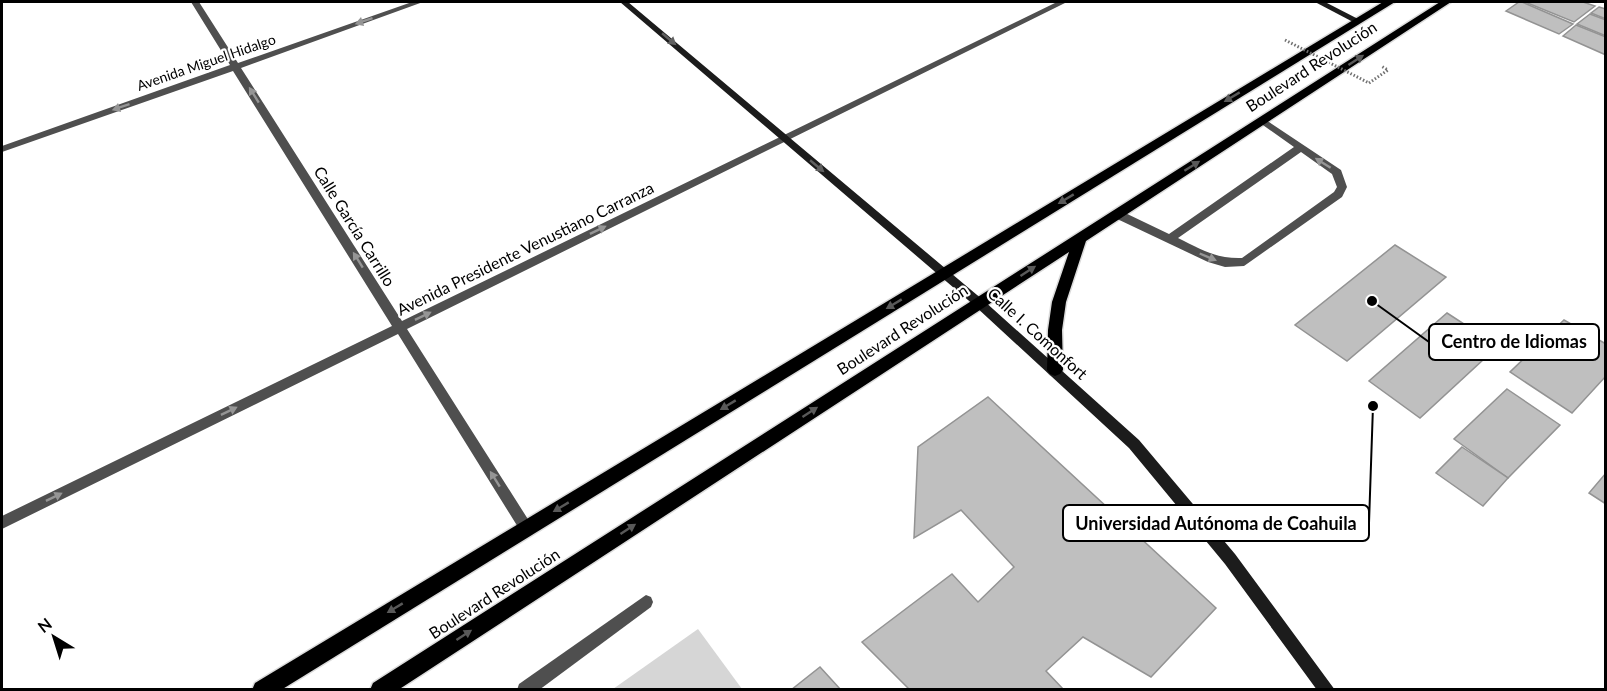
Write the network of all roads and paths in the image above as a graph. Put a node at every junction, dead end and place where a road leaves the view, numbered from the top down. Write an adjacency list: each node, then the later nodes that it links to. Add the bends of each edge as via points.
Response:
1 (195, 2): 10 (street, Calle García Carrillo)
2 (419, 2): 10 (street, Avenida Miguel Hidalgo, one-way to 10)
3 (624, 2): 13 (main road, Calle I. Comonfort, one-way to 13)
4 (1063, 2): 13 (street, Avenida Presidente Venustiano Carranza)
5 (1320, 2): 8 (main road)
6 (1390, 2): 8 (main road)
7 (1446, 2): 12 (main road, Boulevard Revolución, one-way to 7)
8 (1358, 21): 19 (main road, one-way to 19)
9 (1285, 40): 11 (path, bridge, via 1369,83)
10 (235, 66): 15 (street, Avenida Miguel Hidalgo, one-way to 15); 21 (street, Calle García Carrillo, one-way to 10)
11 (1388, 70)
12 (1263, 121): 14 (street); 16 (main road, Boulevard Revolución, one-way to 12)
13 (785, 138): 19 (main road, Calle I. Comonfort, one-way to 19); 21 (street, Avenida Presidente Venustiano Carranza, one-way to 13)
14 (1300, 148): 18 (street); 18 (street, one-way to 14, via 1218,261 1244,262 1338,194 1342,187 1337,172)
15 (2, 149)
16 (1117, 214): 17 (main road, Boulevard Revolución); 18 (street)
17 (1081, 237): 20 (main road, Boulevard Revolución, one-way to 17); 22 (main road, via 1059,302)
18 (1170, 239)
19 (944, 273): 20 (main road, Calle I. Comonfort); 24 (main road, one-way to 24)
20 (979, 303): 22 (main road, Calle I. Comonfort); 27 (main road, Boulevard Revolución, one-way to 20)
21 (400, 328): 23 (street, Avenida Presidente Venustiano Carranza, one-way to 21); 24 (street, Calle García Carrillo, one-way to 21)
22 (1055, 370): 29 (main road, Calle I. Comonfort, via 1134,444 1230,559)
23 (2, 523)
24 (526, 528): 26 (main road, one-way to 26)
25 (646, 602): 28 (street)
26 (262, 690)
27 (380, 690)
28 (525, 690)
29 (1327, 690)

